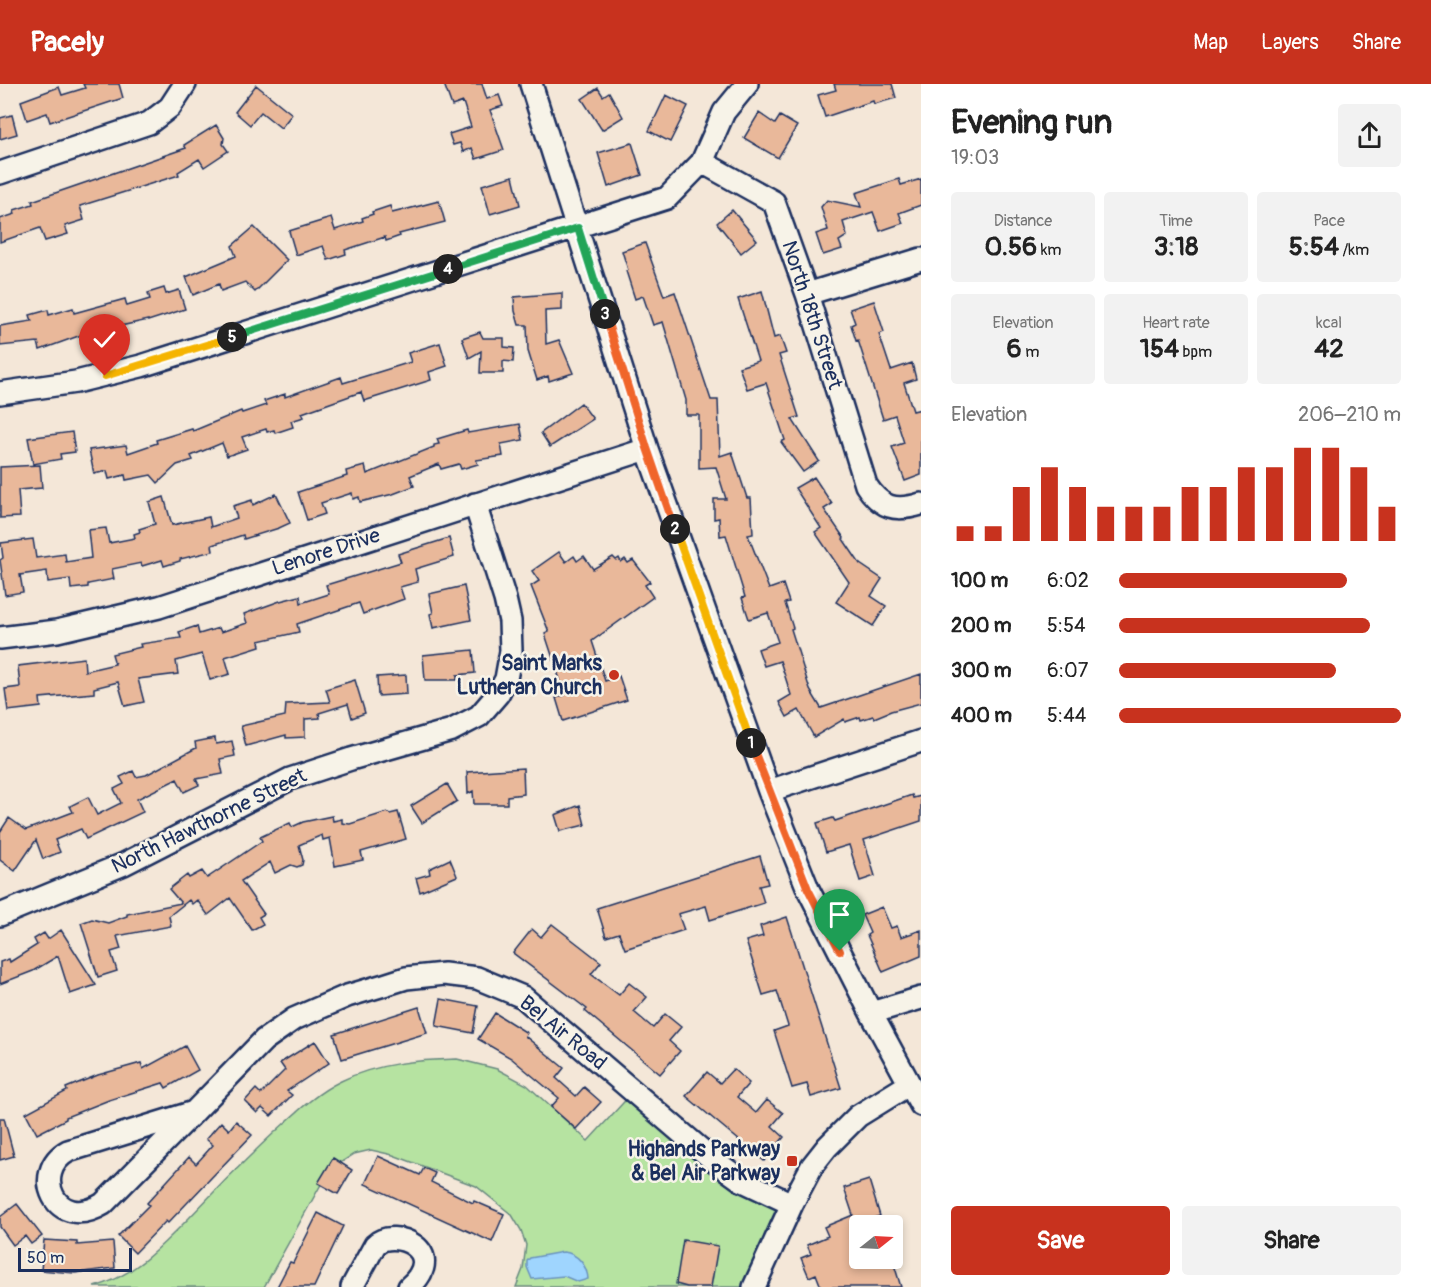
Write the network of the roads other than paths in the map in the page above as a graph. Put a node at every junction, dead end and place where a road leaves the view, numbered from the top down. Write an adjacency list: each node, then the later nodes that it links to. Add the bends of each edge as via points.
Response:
1 (185, 84): 5 (street, via 170,107 149,123)
2 (531, 84): 6 (street)
3 (747, 84): 4 (street, via 724,112)
4 (702, 162): 6 (street, via 667,198); 8 (street, North 18th Street, via 774,202)
5 (0, 173)
6 (578, 228): 9 (street, via 141,366 76,382); 10 (street)
7 (921, 259): 8 (street)
8 (807, 294): 12 (street, North 18th Street, via 866,485 882,503 897,509)
9 (0, 393)
10 (647, 448): 11 (street, Lenore Drive); 15 (street)
11 (475, 504): 13 (street, Lenore Drive, via 159,607 57,631); 16 (street, North Hawthorne Street, via 506,599 511,641 506,679 479,716 452,730 290,779 124,864)
12 (921, 504)
13 (0, 638)
14 (921, 741): 15 (street)
15 (769, 791): 18 (street, via 808,889)
16 (0, 915)
17 (921, 998): 18 (street)
18 (871, 1013): 19 (street)
19 (908, 1085): 20 (street); 22 (street, via 843,1129 812,1166)
20 (921, 1105)
21 (194, 1112): 21 (street, Bel Air Road, via 60,1155 53,1163 50,1177 56,1200 63,1209 79,1213 103,1204); 22 (street, Bel Air Road, via 264,1040 294,1018 406,978 444,974 477,978 524,997 712,1160 741,1180)
22 (792, 1204): 25 (street)
23 (352, 1287): 24 (street, via 375,1245 389,1238 417,1248 424,1257 423,1270)
24 (409, 1287)
25 (754, 1287)

